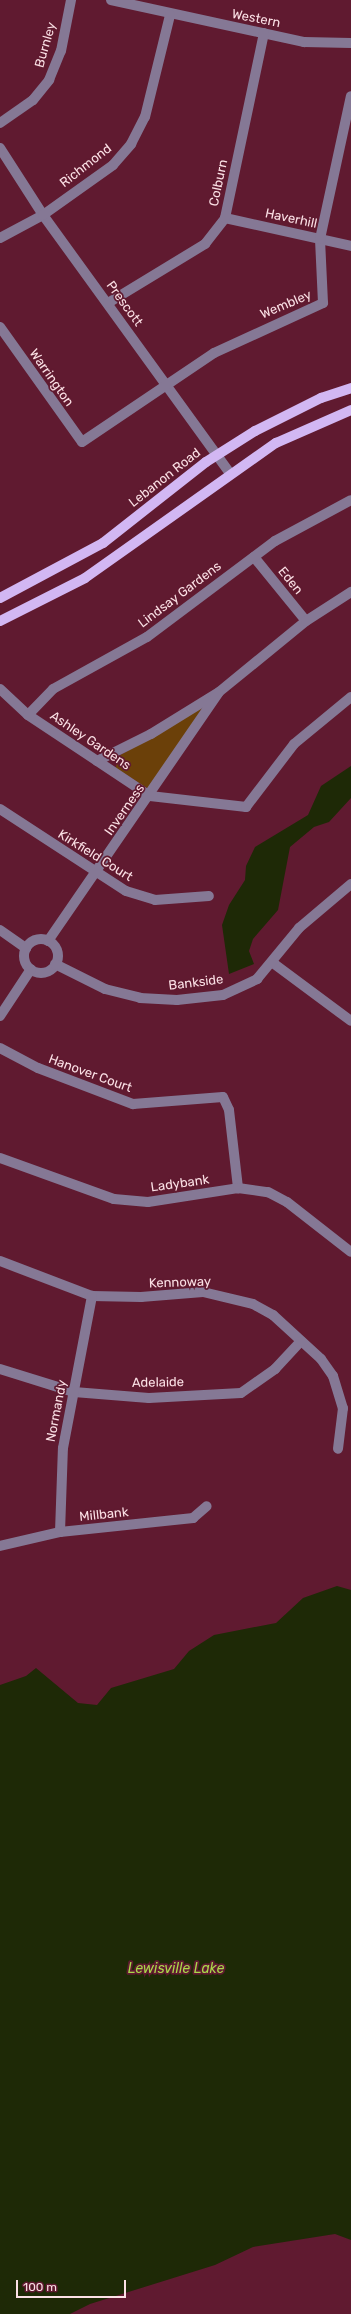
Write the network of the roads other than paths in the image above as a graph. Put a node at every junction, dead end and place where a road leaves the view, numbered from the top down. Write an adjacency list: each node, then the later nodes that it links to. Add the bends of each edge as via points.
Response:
1 (71, 0): 7 (street, Burnley, via 61,51 49,80 33,100)
2 (111, 0): 3 (street, Western)
3 (170, 16): 4 (street, Western); 10 (street, Richmond, via 145,117 131,144 113,165)
4 (264, 33): 5 (street, Western, via 304,42); 11 (street, Colburn)
5 (351, 43)
6 (351, 96): 8 (street, Wembley)
7 (0, 123)
8 (348, 141): 13 (street, Wembley)
9 (0, 148): 10 (street, Prescott)
10 (43, 215): 12 (street, Richmond); 15 (street, Prescott)
11 (225, 218): 13 (street, Haverhill); 15 (street, Colburn, via 205,244)
12 (0, 238)
13 (320, 239): 14 (street, Haverhill); 17 (street, Wembley, via 322,303 220,349)
14 (351, 246)
15 (108, 303): 17 (street, Prescott)
16 (0, 327): 20 (street, Warrington)
17 (164, 384): 20 (street, Wembley); 21 (street, Prescott)
18 (351, 388): 21 (main road, Lebanon Road, via 314,401)
19 (351, 410): 22 (main road, via 276,443)
20 (82, 442)
21 (217, 455): 22 (street, Prescott); 26 (main road, Lebanon Road, via 103,543)
22 (230, 472): 27 (main road, via 133,547 85,578)
23 (351, 500): 24 (street, Lindsay Gardens, via 301,525)
24 (254, 558): 28 (street, Eden); 32 (street, Lindsay Gardens, via 147,637 53,689)
25 (351, 592): 28 (street, Inverness)
26 (0, 598)
27 (0, 620)
28 (306, 621): 30 (street, Inverness)
29 (0, 689): 32 (street, Ashley Gardens)
30 (219, 692): 33 (street, Inverness, via 151,734); 34 (street, Inverness)
31 (351, 698): 34 (street, Ashley Gardens, via 294,744 246,807)
32 (28, 715): 33 (street, Ashley Gardens)
33 (97, 761): 34 (street, Ashley Gardens)
34 (150, 796): 36 (street, Inverness)
35 (0, 809): 36 (street, Kirkfield Court)
36 (95, 873): 38 (street, Kirkfield Court, via 126,891 155,900); 40 (street, Inverness)
37 (351, 885): 42 (street, Bankside, via 299,928)
38 (209, 896)
39 (0, 930): 41 (street)
40 (48, 941): 41 (street, via 36,940); 43 (street, via 57,951)
41 (26, 948): 44 (street, via 24,959)
42 (273, 963): 43 (street, Bankside, via 257,979 238,990 165,1000 116,993); 46 (street)
43 (55, 964): 44 (street, via 44,972)
44 (31, 969): 45 (street)
45 (0, 1016)
46 (351, 1021)
47 (0, 1048): 49 (street, Hanover Court, via 54,1075 132,1104 223,1097 229,1110)
48 (0, 1158): 49 (street, Ladybank, via 114,1199 148,1202)
49 (238, 1188): 50 (street, Ladybank, via 268,1192 287,1202)
50 (351, 1252)
51 (0, 1261): 52 (street, Kennoway)
52 (92, 1296): 53 (street, Kennoway, via 141,1297 203,1292 231,1296 273,1315); 55 (street, Normandy)
53 (301, 1341): 55 (street, Adelaide, via 275,1369 241,1393 149,1398); 56 (street, Kennoway, via 321,1359 340,1392 344,1422)
54 (0, 1369): 55 (street, Adelaide)
55 (74, 1392): 58 (street, Normandy, via 63,1448)
56 (338, 1449)
57 (207, 1506): 58 (street, Millbank, via 193,1518)
58 (60, 1532): 59 (street, Millbank)
59 (0, 1546)

